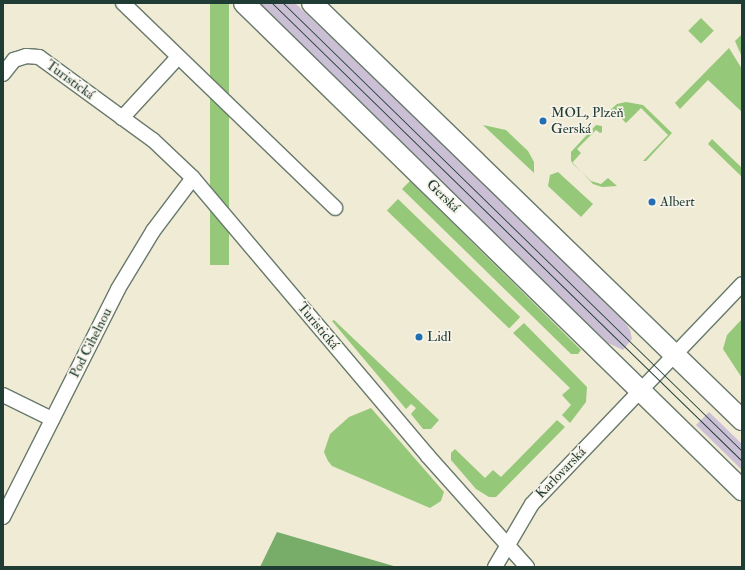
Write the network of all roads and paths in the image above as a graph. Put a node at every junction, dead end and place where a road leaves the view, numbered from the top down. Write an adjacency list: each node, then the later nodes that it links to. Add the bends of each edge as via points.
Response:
1 (123, 3): 4 (street)
2 (244, 3): 11 (main road, Gerská)
3 (312, 3): 10 (main road)
4 (178, 57): 6 (street); 8 (street)
5 (3, 74): 6 (street, Turistická, via 14,60 26,56 38,57)
6 (122, 118): 7 (street, Turistická, via 153,140)
7 (193, 178): 13 (street, Pod Cihelnou, via 135,259); 17 (street, Turistická, via 422,449)
8 (335, 208)
9 (742, 284): 10 (street, Karlovarská)
10 (674, 354): 11 (street, Karlovarská); 14 (main road)
11 (641, 389): 15 (main road); 17 (street, Karlovarská, via 532,504)
12 (3, 395): 13 (street)
13 (52, 419): 16 (street, Pod Cihelnou)
14 (742, 420)
15 (742, 490)
16 (3, 517)
17 (506, 543): 18 (street, Karlovarská); 19 (street, Turistická)
18 (495, 567)
19 (527, 567)

